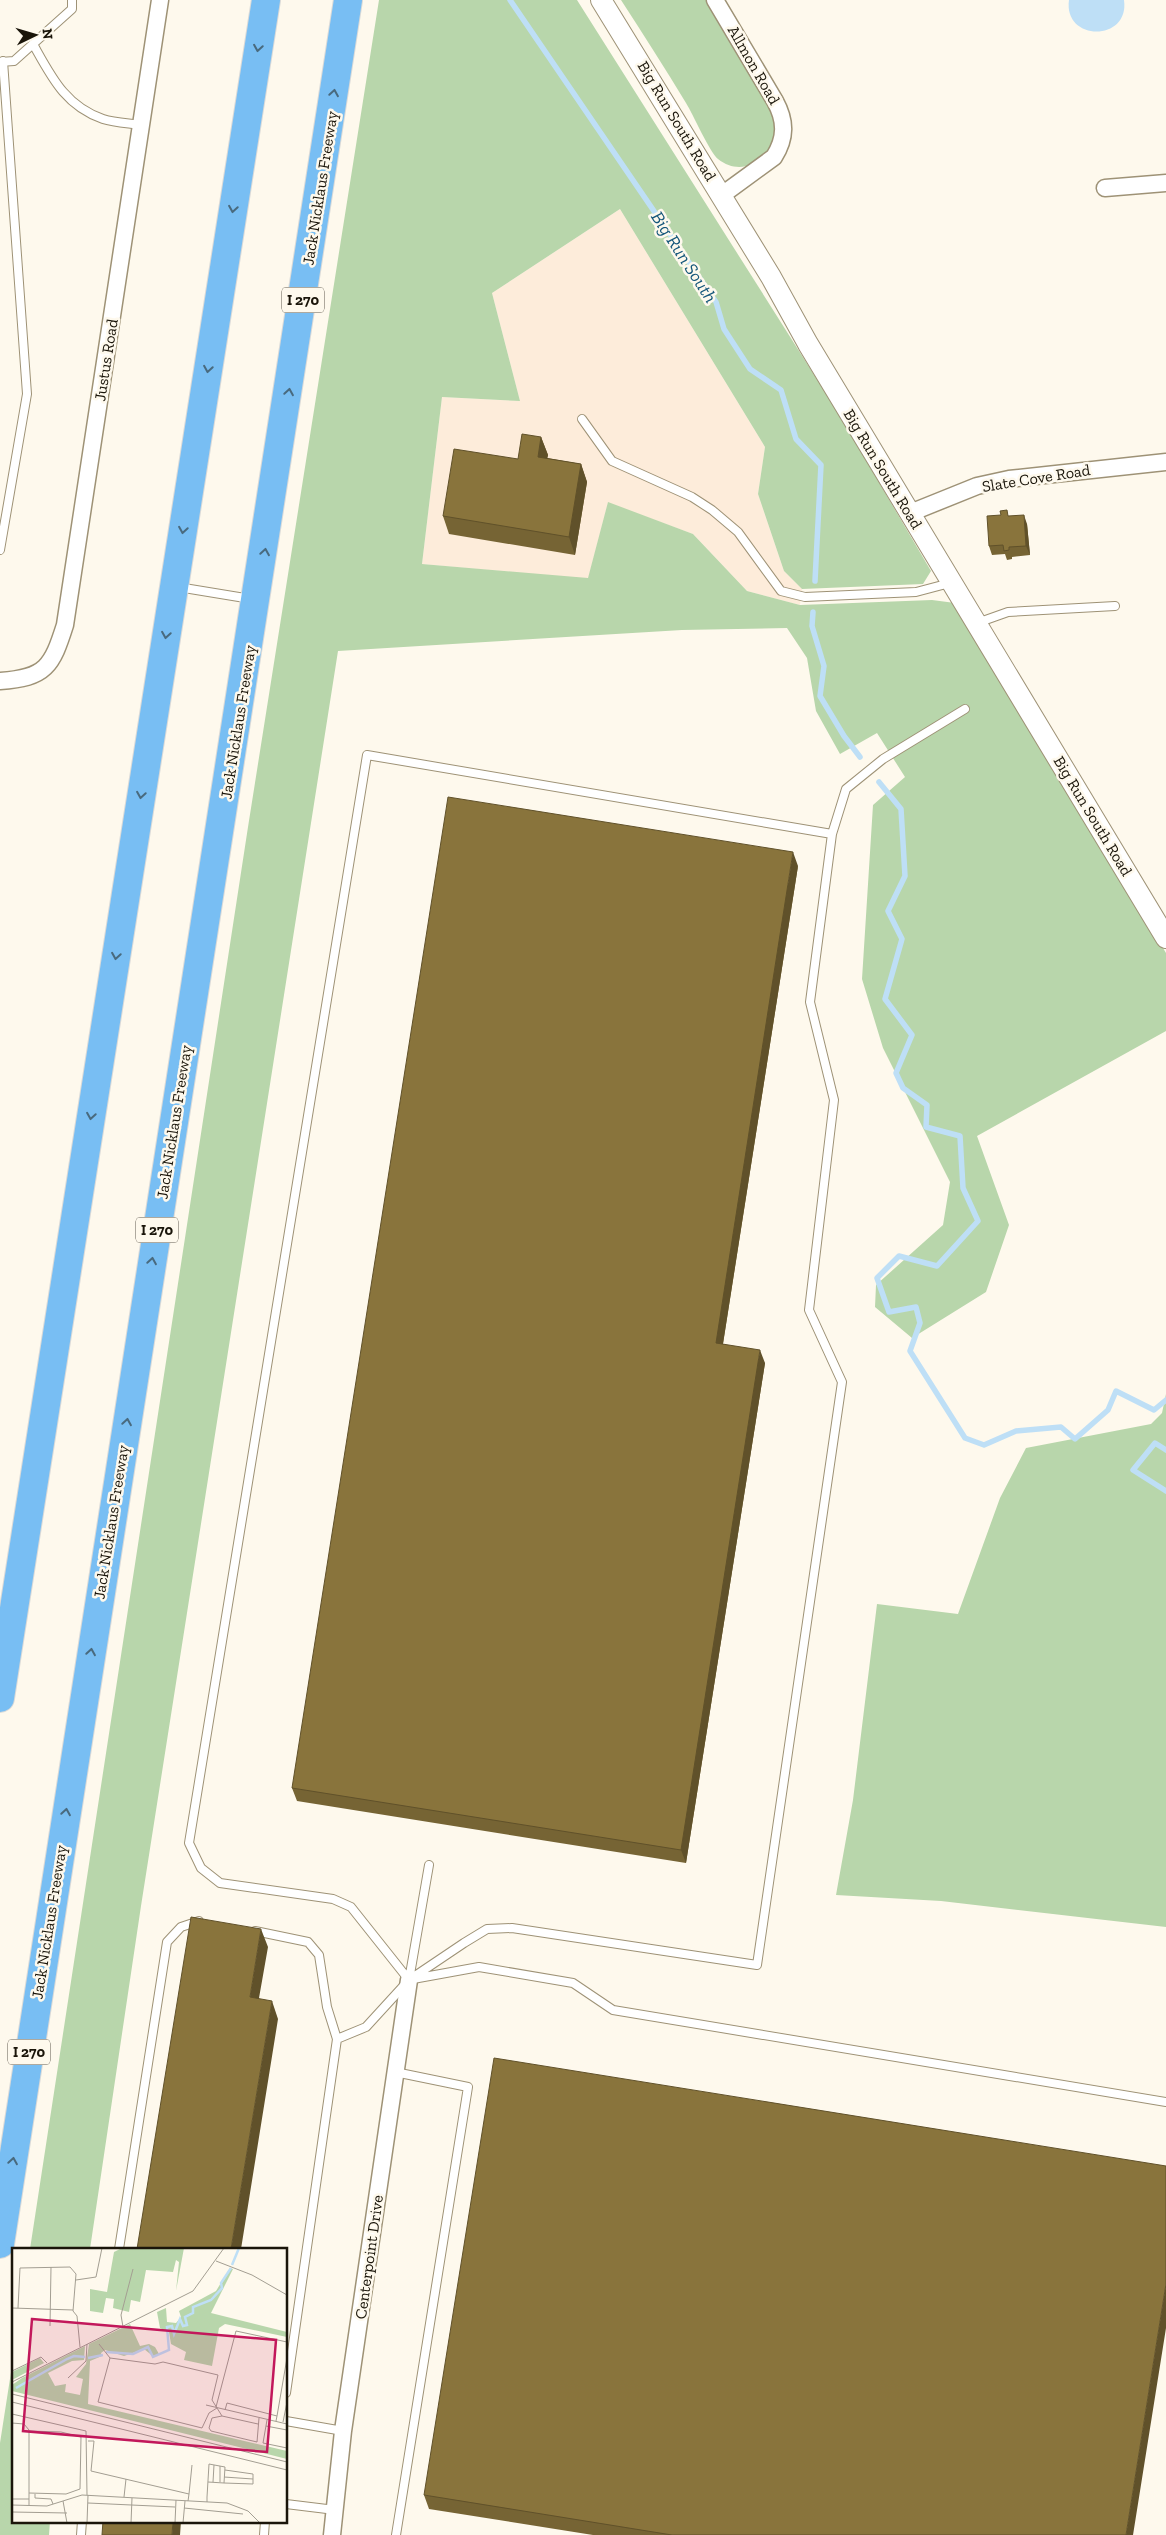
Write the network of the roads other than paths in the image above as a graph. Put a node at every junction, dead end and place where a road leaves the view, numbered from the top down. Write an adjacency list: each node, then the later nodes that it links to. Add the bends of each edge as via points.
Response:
1 (72, 0): 7 (lane, via 72,10)
2 (160, 0): 9 (street, Justus Road)
3 (266, 0): 18 (highway, one-way to 18)
4 (348, 0): 19 (highway, Jack Nicklaus Freeway / I 270, one-way to 4)
5 (601, 0): 12 (street, Big Run South Road)
6 (715, 0): 12 (street, Allmon Road, via 776,101 784,130 774,157)
7 (33, 44): 8 (lane, via 14,60); 9 (lane, via 53,79 74,105 104,119)
8 (2, 62): 16 (lane, via 27,394)
9 (142, 125): 22 (street, Justus Road, via 65,625 54,657 41,672)
10 (1166, 183): 11 (street)
11 (1106, 188)
12 (722, 195): 15 (street, Big Run South Road)
13 (582, 419): 17 (lane, via 612,461 692,497 738,532 781,591 804,597 916,592)
14 (1166, 462): 15 (street, Slate Cove Road, via 1009,479 977,486)
15 (910, 513): 17 (street, Big Run South Road)
16 (0, 550)
17 (952, 582): 21 (street, Big Run South Road)
18 (174, 586): 19 (lane); 26 (highway, one-way to 26)
19 (257, 601): 34 (highway, Jack Nicklaus Freeway / I 270, one-way to 19)
20 (1116, 606): 21 (lane, via 1008,612)
21 (977, 623): 25 (street, Big Run South Road)
22 (0, 681)
23 (965, 710): 24 (lane, via 883,759 846,789)
24 (832, 834): 30 (lane, via 810,1002 834,1100 809,1310 842,1382 757,1965 512,1928 487,1929); 30 (lane, via 367,755 189,1843 201,1868 220,1882 333,1899 351,1907)
25 (1166, 938)
26 (0, 1698)
27 (429, 1865): 30 (lane)
28 (211, 1922): 35 (lane, via 201,1921 181,1927 167,1942)
29 (250, 1930): 31 (lane, via 308,1942 319,1956 327,2007)
30 (409, 1980): 31 (lane, via 366,2027); 32 (street, Centerpoint Drive); 33 (lane, via 479,1967 573,1983 613,2010)
31 (337, 2039): 36 (lane)
32 (396, 2072): 38 (street, Centerpoint Drive); 46 (lane, via 468,2087)
33 (1166, 2102)
34 (0, 2244)
35 (119, 2248)
36 (288, 2380)
37 (288, 2421): 38 (lane)
38 (343, 2431): 40 (street, Centerpoint Drive)
39 (288, 2504): 40 (lane)
40 (335, 2510): 45 (street, Centerpoint Drive)
41 (82, 2522): 43 (lane)
42 (265, 2522): 44 (lane)
43 (81, 2535)
44 (264, 2535)
45 (332, 2535)
46 (396, 2535)

